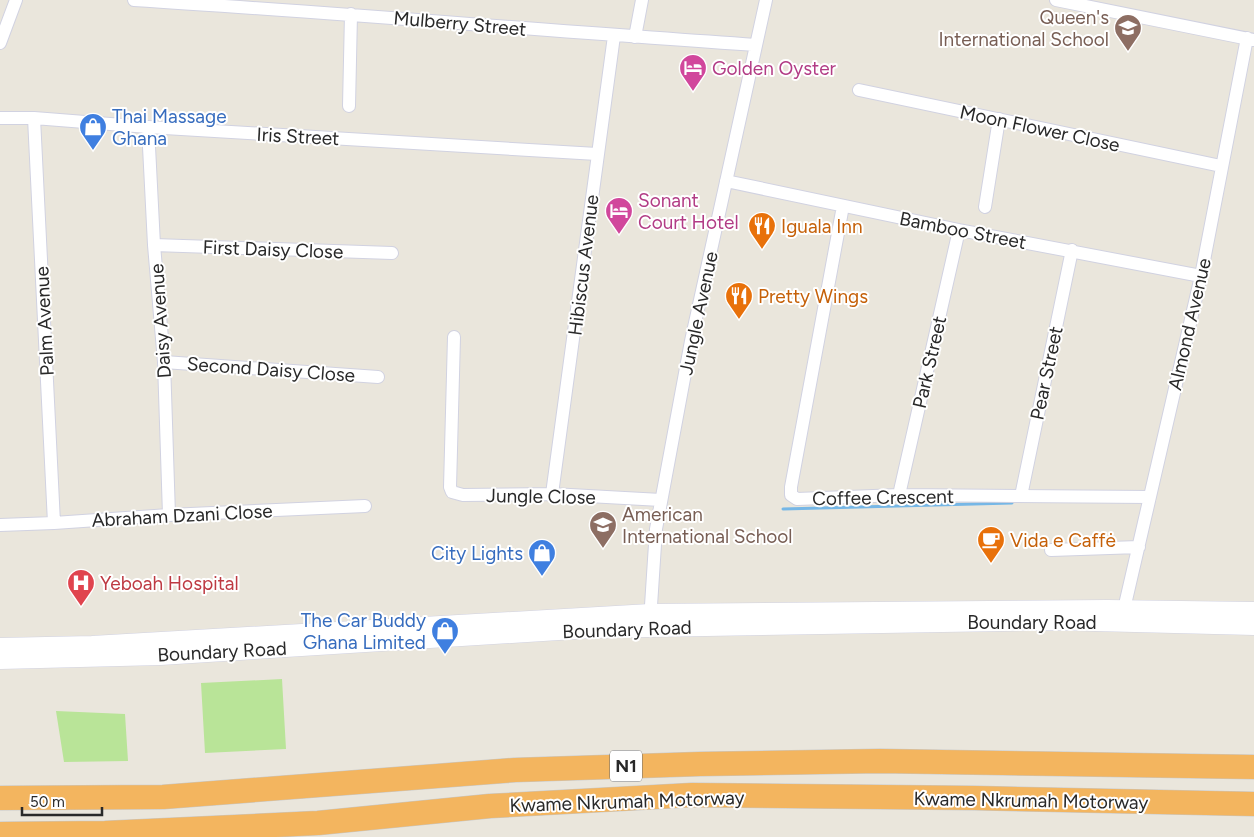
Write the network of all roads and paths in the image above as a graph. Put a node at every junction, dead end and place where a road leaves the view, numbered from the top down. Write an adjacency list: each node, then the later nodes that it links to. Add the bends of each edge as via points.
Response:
1 (16, 0): 11 (street)
2 (134, 0): 6 (street, Mulberry Street)
3 (642, 0): 9 (street)
4 (766, 0): 12 (street, Jungle Avenue)
5 (1056, 0): 10 (street)
6 (172, 1): 7 (street, Mulberry Street)
7 (351, 14): 8 (street, Mulberry Street); 14 (street)
8 (614, 36): 9 (street, Mulberry Street); 19 (street, Hibiscus Avenue)
9 (635, 37): 12 (street, Mulberry Street)
10 (1250, 39): 20 (street, Almond Avenue)
11 (0, 43)
12 (756, 45): 21 (street, Jungle Avenue)
13 (859, 90): 17 (street, Moon Flower Close)
14 (349, 106)
15 (0, 118): 16 (street, Iris Street)
16 (34, 118): 18 (street, Iris Street); 39 (street, Palm Avenue)
17 (999, 119): 20 (street, Moon Flower Close); 23 (street)
18 (148, 127): 19 (street, Iris Street); 25 (street, Daisy Avenue)
19 (597, 154): 32 (street, Hibiscus Avenue)
20 (1221, 166): 28 (street, Almond Avenue)
21 (726, 181): 22 (street, Bamboo Street); 36 (street, Jungle Avenue)
22 (843, 206): 24 (street, Bamboo Street); 33 (street, Coffee Crescent, via 791,495 797,498)
23 (985, 207)
24 (959, 230): 26 (street, Bamboo Street); 33 (street, Park Street)
25 (154, 245): 27 (street, First Daisy Close); 30 (street, Daisy Avenue)
26 (1072, 250): 28 (street, Bamboo Street); 34 (street, Pear Street)
27 (392, 253)
28 (1201, 276): 35 (street, Almond Avenue)
29 (454, 337): 32 (street, Jungle Close, via 452,492 463,495)
30 (164, 362): 31 (street, Second Daisy Close); 38 (street, Daisy Avenue)
31 (378, 377)
32 (552, 494): 36 (street, Jungle Close)
33 (900, 495): 34 (street, Coffee Crescent)
34 (1021, 496): 35 (street, Coffee Crescent)
35 (1150, 496): 41 (street, Almond Avenue)
36 (661, 500): 45 (street, Jungle Avenue)
37 (365, 506): 38 (street, Abraham Dzani Close)
38 (169, 515): 39 (street, Abraham Dzani Close)
39 (54, 523): 40 (street, Abraham Dzani Close)
40 (0, 525)
41 (1139, 547): 42 (street); 43 (street, Almond Avenue)
42 (1050, 550)
43 (1124, 609): 44 (main road, Boundary Road); 45 (main road, Boundary Road)
44 (1254, 612)
45 (650, 620): 46 (main road, Boundary Road, via 1055,621); 47 (main road, Boundary Road); 48 (main road, Boundary Road, via 590,629 160,656)
46 (1254, 626)
47 (0, 647)
48 (0, 660)
49 (1254, 768): 50 (highway, Kwame Nkrumah Motorway / N1, via 880,761 700,764 515,770 163,797)
50 (0, 798)
51 (1254, 804): 53 (highway, Kwame Nkrumah Motorway / N1, via 692,795 498,806 318,823)
52 (0, 834): 53 (highway, Kwame Nkrumah Motorway / N1)
53 (140, 834)

